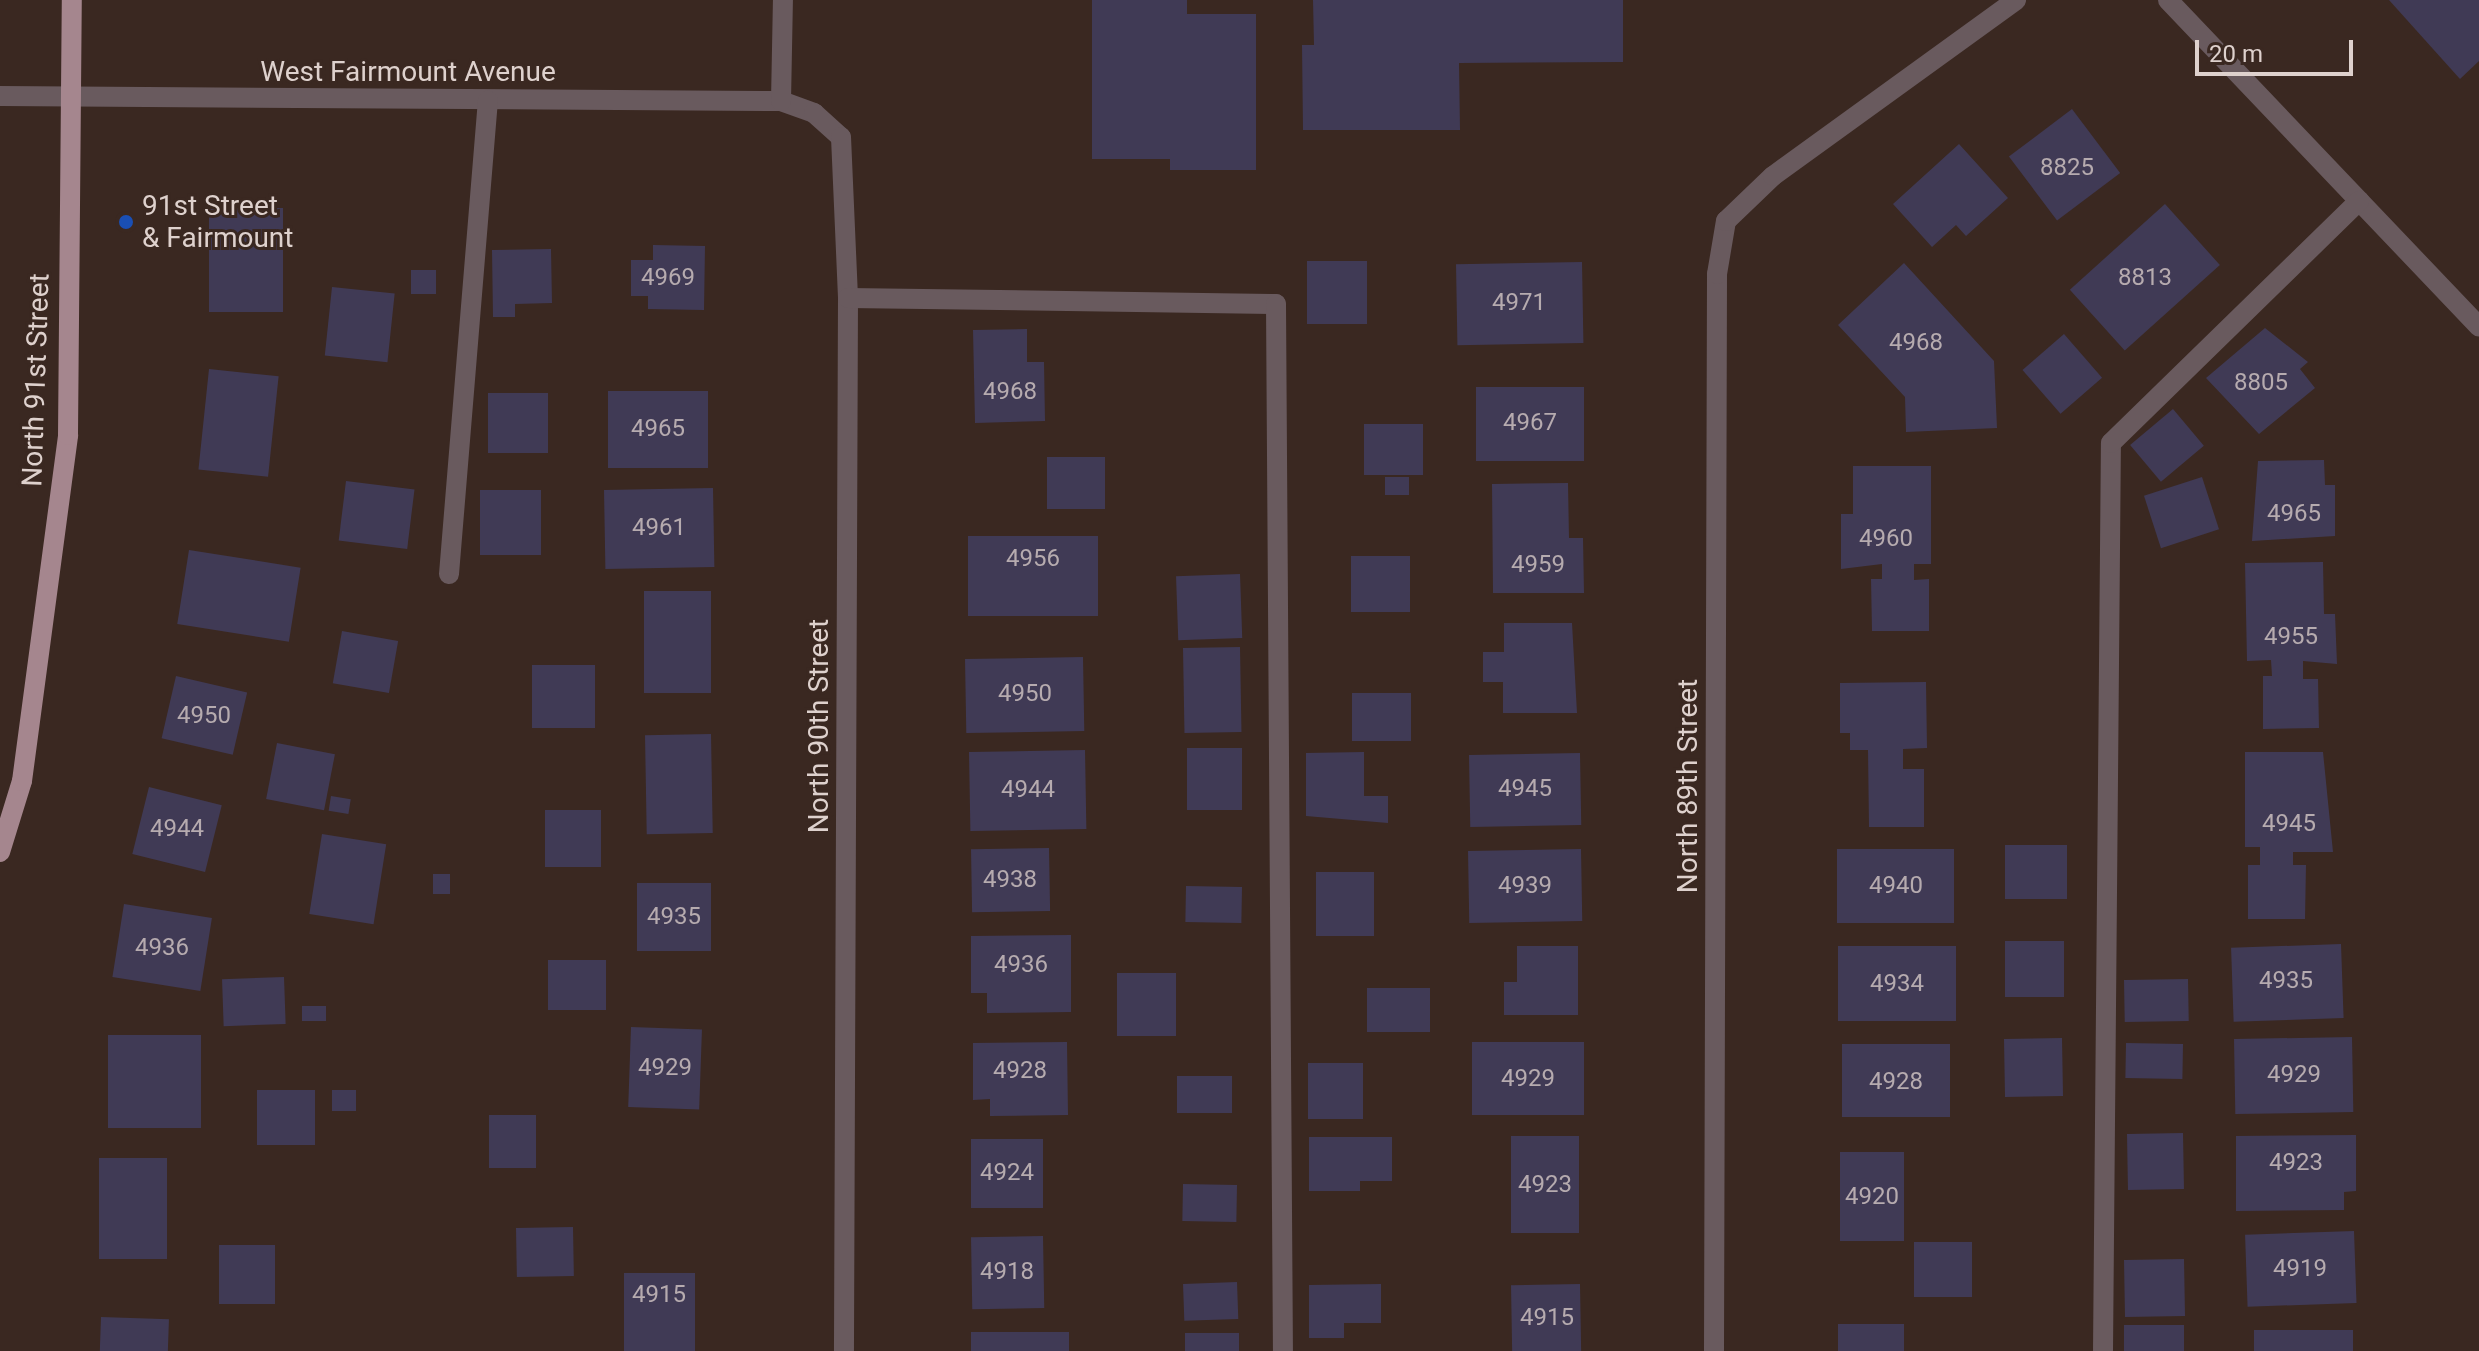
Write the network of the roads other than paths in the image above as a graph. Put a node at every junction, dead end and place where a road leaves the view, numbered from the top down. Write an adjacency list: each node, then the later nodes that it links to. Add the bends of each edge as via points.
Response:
1 (72, 0): 6 (main road, North 91st Street)
2 (783, 0): 8 (street)
3 (2016, 0): 17 (street, North 89th Street, via 1773,176 1726,221 1717,274)
4 (2168, 0): 10 (street)
5 (0, 96): 6 (street, West Fairmount Avenue)
6 (70, 97): 7 (street, West Fairmount Avenue); 14 (main road, North 91st Street, via 68,435 22,781)
7 (488, 101): 8 (street, West Fairmount Avenue); 13 (street, via 472,362)
8 (781, 101): 9 (street, West Fairmount Avenue)
9 (814, 113): 11 (street, North 90th Street, via 841,137)
10 (2359, 201): 12 (street); 18 (street, via 2111,443)
11 (848, 298): 15 (street, North 90th Street); 16 (street, via 1276,304)
12 (2479, 327)
13 (449, 574)
14 (0, 852)
15 (844, 1351)
16 (1283, 1351)
17 (1714, 1351)
18 (2103, 1351)

